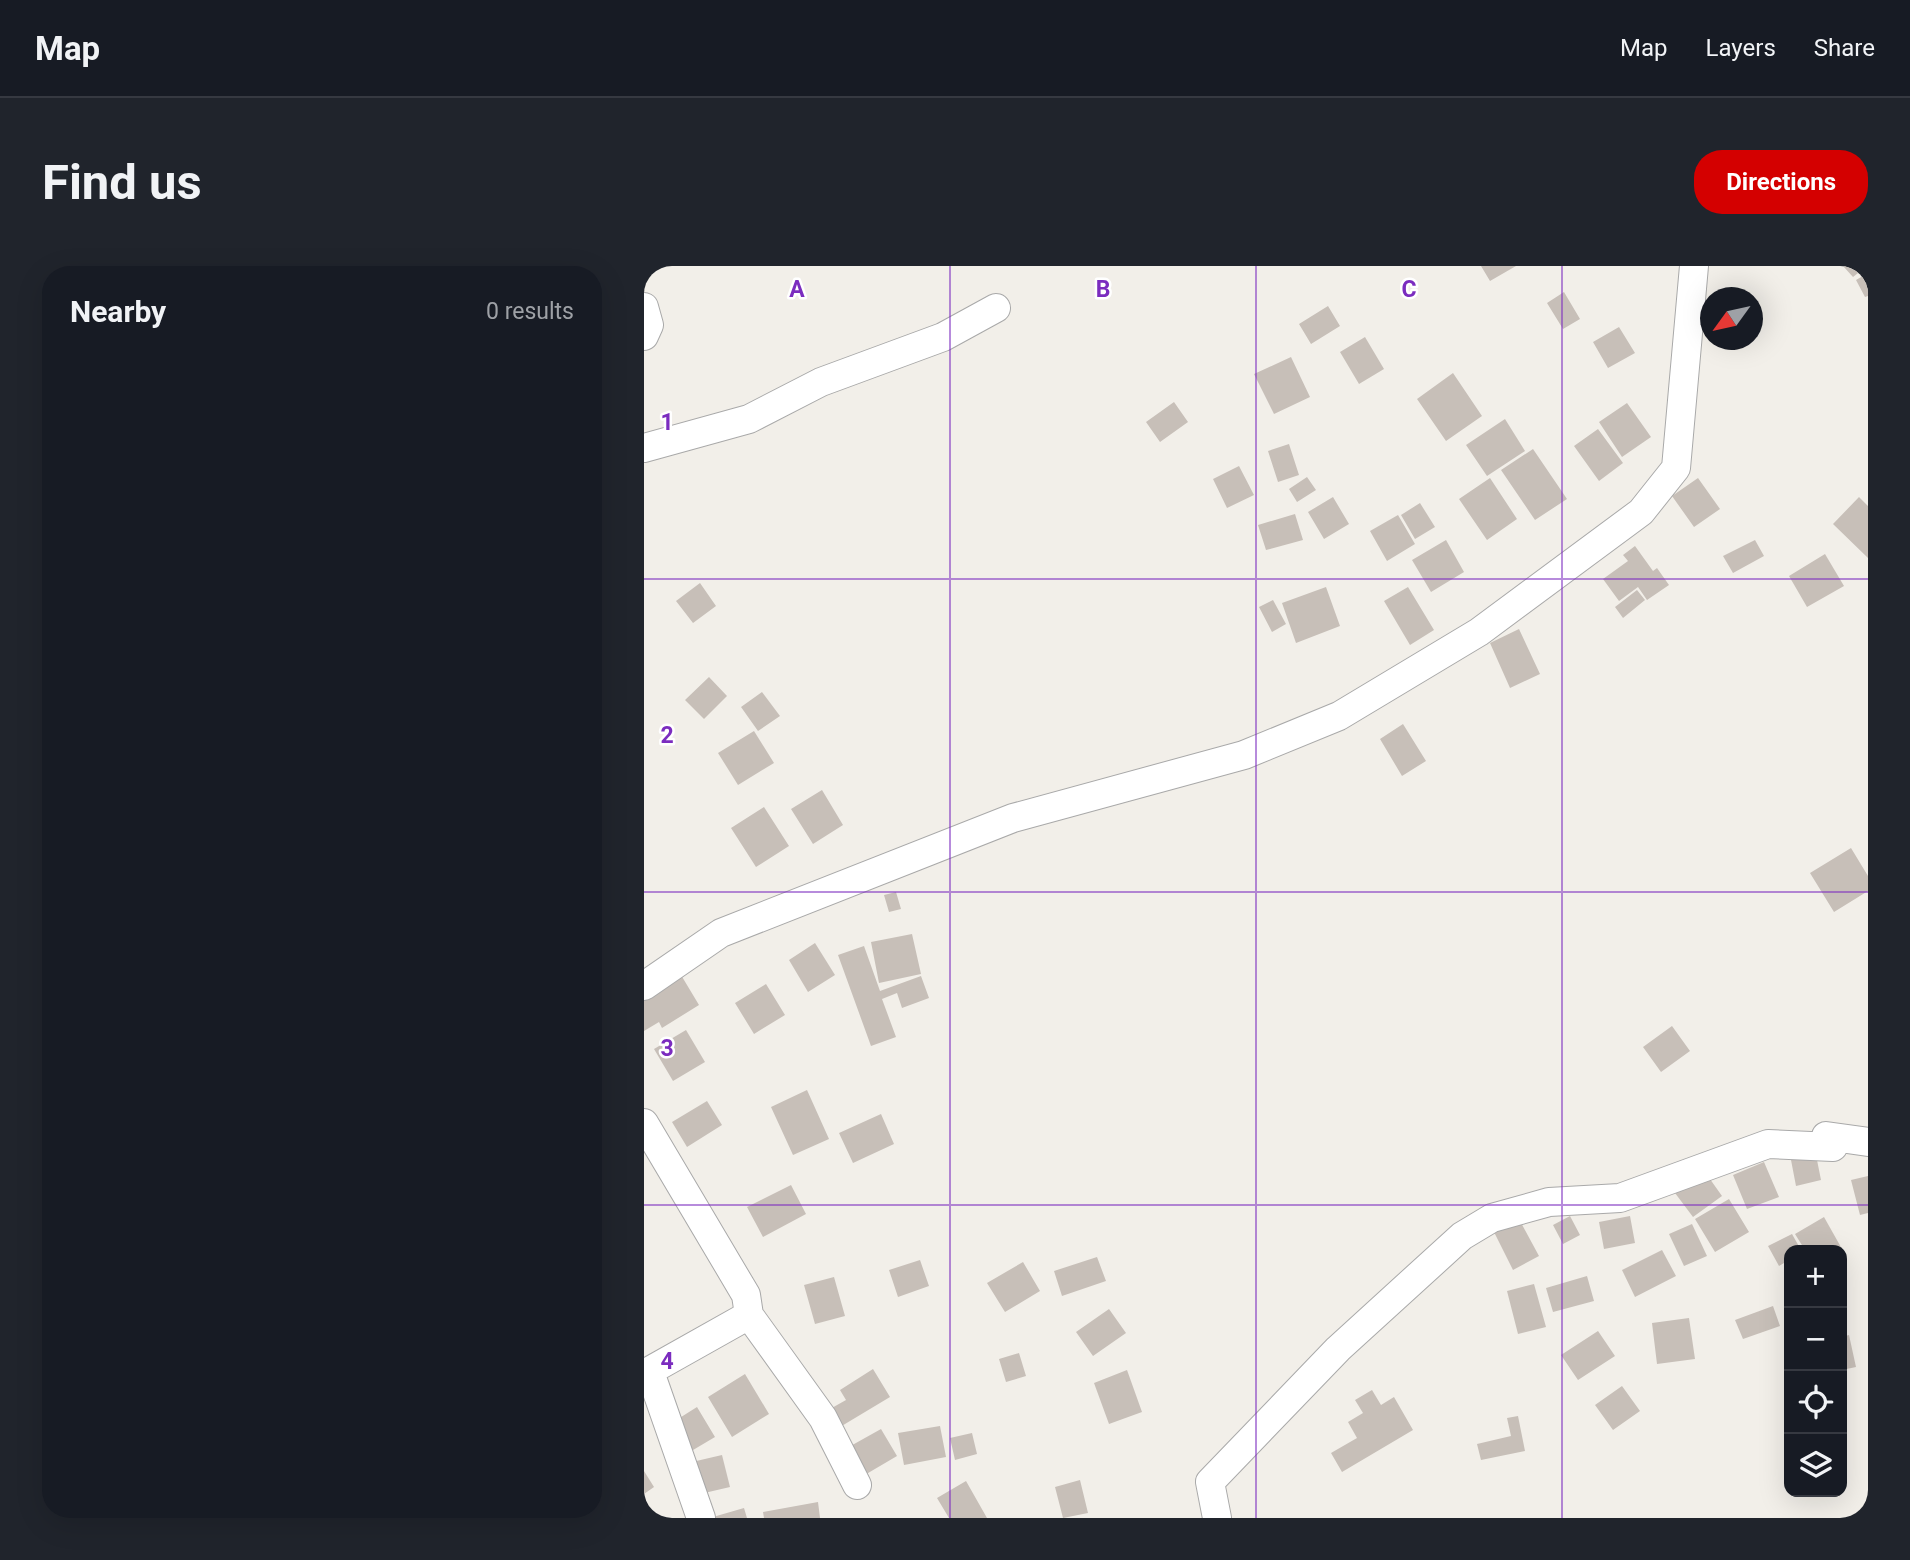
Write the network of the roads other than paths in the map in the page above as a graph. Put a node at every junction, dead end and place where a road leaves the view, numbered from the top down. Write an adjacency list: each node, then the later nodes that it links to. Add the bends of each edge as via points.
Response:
1 (1694, 266): 6 (street, via 1676,468 1640,512 1479,632 1339,716 1244,755 1013,818 721,933)
2 (644, 307): 4 (street, via 649,325)
3 (996, 308): 5 (street, via 943,337 821,382 749,419)
4 (644, 336)
5 (644, 448)
6 (644, 986)
7 (644, 1124): 9 (street, via 746,1295)
8 (1868, 1142): 13 (street, via 1826,1136 1833,1147 1768,1144 1620,1198 1549,1202 1492,1218 1462,1236 1338,1349 1210,1482)
9 (749, 1315): 10 (street); 11 (street, via 823,1418)
10 (647, 1373): 12 (street)
11 (857, 1485)
12 (701, 1518)
13 (1217, 1518)

